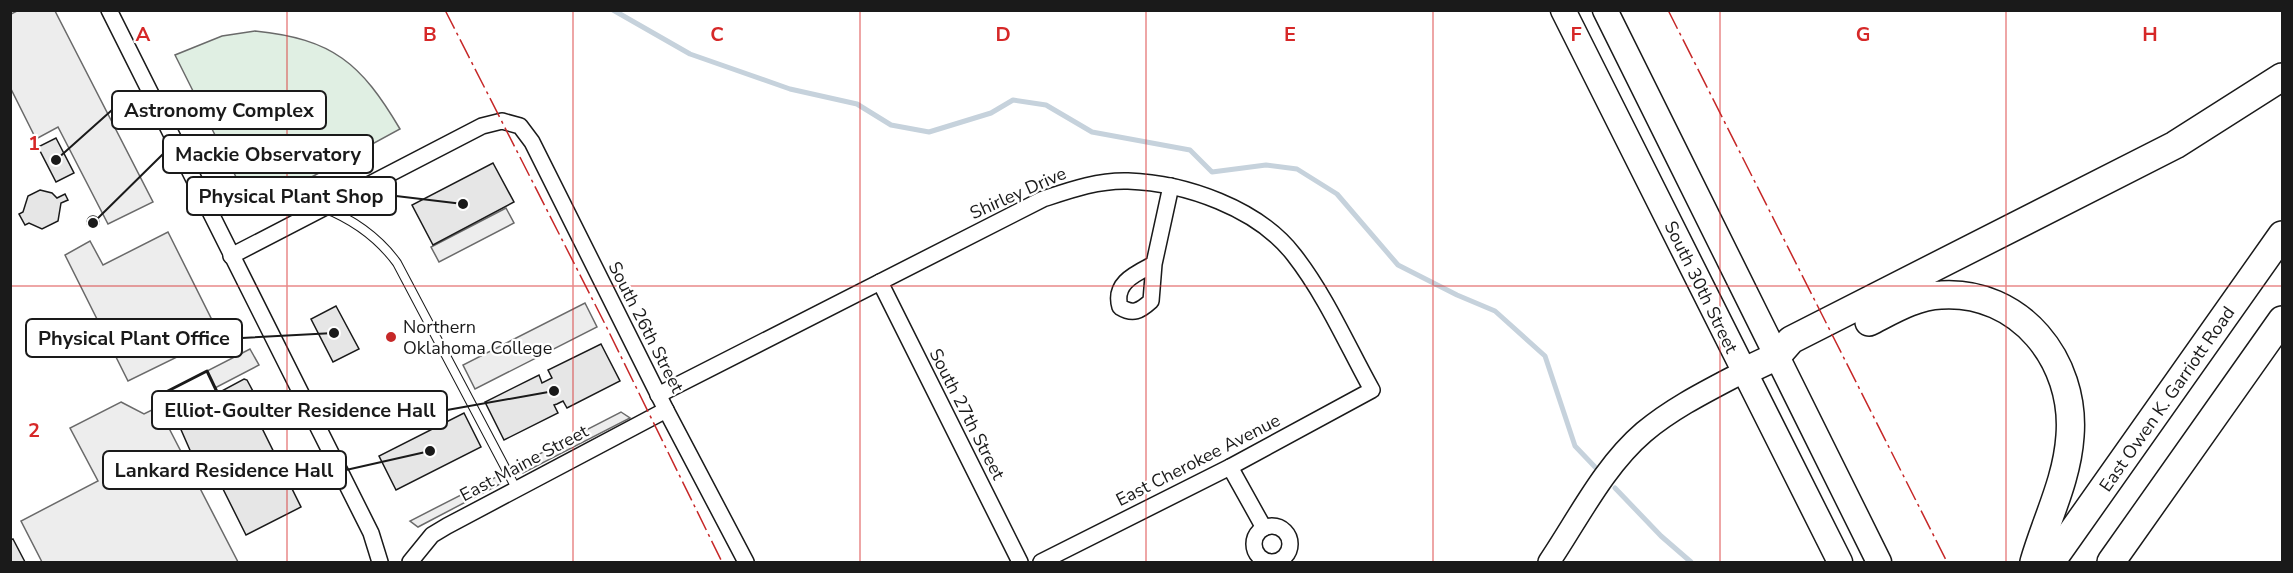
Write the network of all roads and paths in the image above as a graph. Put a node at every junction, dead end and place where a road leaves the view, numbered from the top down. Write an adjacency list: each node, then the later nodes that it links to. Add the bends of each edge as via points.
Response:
1 (110, 10): 8 (street)
2 (1563, 10): 13 (main road, South 30th Street)
3 (1605, 10): 12 (main road, South 30th Street)
4 (2283, 77): 12 (highway, via 2175,145 1791,340)
5 (1170, 186): 9 (street); 10 (street, Shirley Drive, via 1126,181 1081,187 1043,199); 14 (street, Shirley Drive, via 1222,201 1256,222 1292,253 1315,284)
6 (324, 208): 8 (street); 15 (street, South 26th Street, via 482,126 502,121 520,126 532,142); 18 (lane, via 366,230 397,263)
7 (2283, 235): 29 (highway, East Owen K. Garriott Road)
8 (231, 256): 20 (street, via 371,533)
9 (1154, 264)
10 (880, 282): 15 (street); 23 (street, South 27th Street)
11 (2283, 320): 30 (highway)
12 (1777, 356): 13 (highway); 27 (main road, South 30th Street); 28 (highway, via 1799,357 1899,307 1938,295 1974,297 2025,322 2052,351 2068,390 2071,416 2067,463 2059,495)
13 (1743, 372): 25 (street, via 1676,409 1643,433 1613,466); 26 (main road, South 30th Street)
14 (1371, 390): 17 (street, East Cherokee Avenue)
15 (658, 395): 16 (street, South 26th Street)
16 (666, 410): 18 (street, East Maine Street); 22 (street, South 26th Street)
17 (1230, 467): 19 (street); 24 (street, East Cherokee Avenue)
18 (517, 490): 21 (street, East Maine Street, via 432,535)
19 (1264, 528)
20 (380, 562)
21 (410, 562)
22 (746, 562)
23 (1020, 562)
24 (1041, 562)
25 (1549, 562)
26 (1840, 562)
27 (1879, 562)
28 (2034, 562)
29 (2051, 562)
30 (2111, 562)

